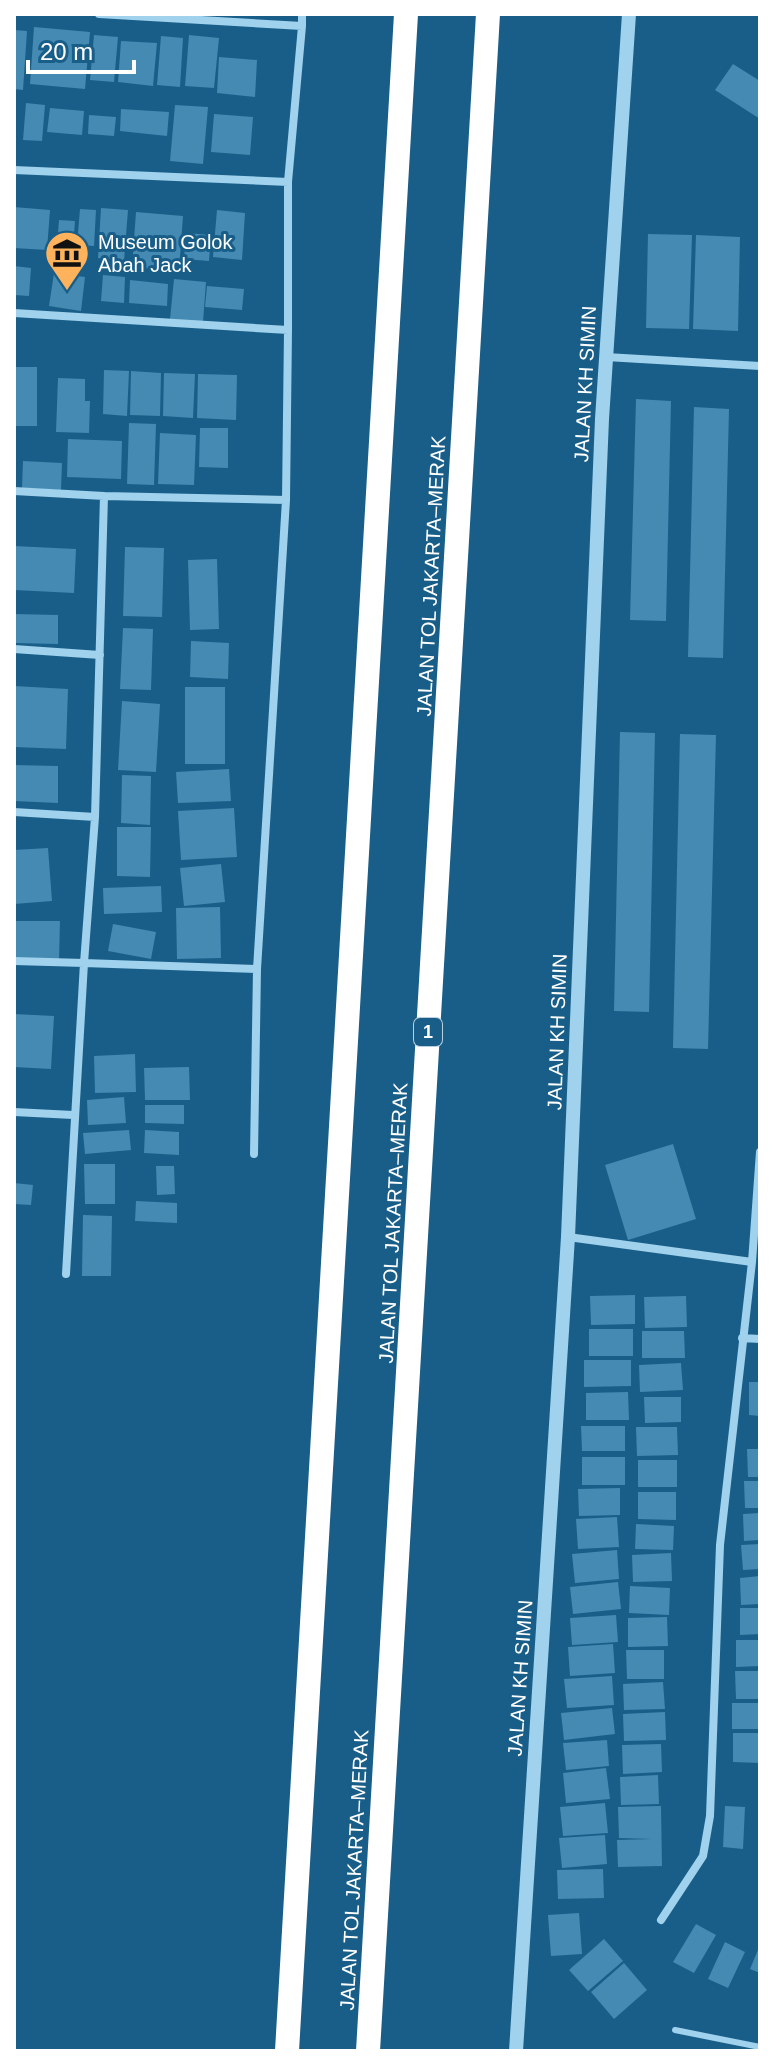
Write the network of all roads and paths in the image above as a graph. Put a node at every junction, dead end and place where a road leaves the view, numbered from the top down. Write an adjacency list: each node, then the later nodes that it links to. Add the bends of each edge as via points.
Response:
1 (99, 14): 6 (street)
2 (302, 14): 6 (street)
3 (406, 14): 36 (highway)
4 (488, 14): 37 (highway, JALAN TOL JAKARTA–MERAK / 1)
5 (629, 14): 11 (street, JALAN KH SIMIN)
6 (302, 26): 8 (street)
7 (14, 170): 8 (street)
8 (288, 182): 10 (street)
9 (14, 313): 10 (street)
10 (288, 330): 15 (street)
11 (606, 357): 12 (street); 28 (street, JALAN KH SIMIN)
12 (760, 366)
13 (14, 491): 14 (street)
14 (104, 496): 15 (street); 17 (street)
15 (286, 500): 22 (street)
16 (14, 649): 17 (street)
17 (100, 655): 19 (street)
18 (14, 812): 19 (street)
19 (95, 817): 21 (street)
20 (14, 961): 21 (street)
21 (84, 963): 22 (street); 24 (street)
22 (257, 969): 26 (street)
23 (14, 1112): 24 (street)
24 (73, 1115): 30 (street)
25 (760, 1152): 27 (street)
26 (254, 1154)
27 (760, 1182): 29 (street)
28 (568, 1237): 29 (street); 38 (street, JALAN KH SIMIN)
29 (752, 1262): 31 (street)
30 (66, 1274)
31 (742, 1338): 32 (street); 33 (street, via 720,1545 710,1816 703,1856)
32 (760, 1339)
33 (661, 1920)
34 (675, 2030): 35 (lane)
35 (760, 2047)
36 (287, 2051)
37 (368, 2051)
38 (516, 2051)

